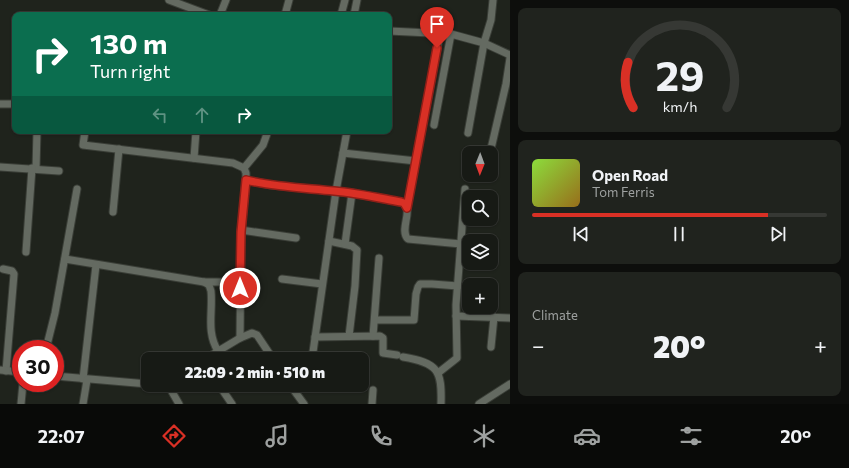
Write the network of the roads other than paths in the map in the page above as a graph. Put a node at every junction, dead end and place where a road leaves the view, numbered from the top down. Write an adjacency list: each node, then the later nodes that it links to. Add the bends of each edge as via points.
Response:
1 (169, 0): 7 (street)
2 (226, 0): 8 (street)
3 (290, 0): 9 (street)
4 (345, 0): 10 (street)
5 (357, 0): 11 (street)
6 (493, 0): 15 (street, via 491,20)
7 (201, 12)
8 (221, 12)
9 (286, 12)
10 (342, 12)
11 (355, 12)
12 (392, 31): 13 (street)
13 (440, 33): 14 (street); 30 (street)
14 (451, 34): 15 (street); 19 (street)
15 (484, 43): 16 (street); 20 (street)
16 (510, 56): 26 (street)
17 (0, 104): 18 (street)
18 (12, 104)
19 (434, 125)
20 (468, 133)
21 (37, 134): 33 (street)
22 (85, 134): 27 (street, via 83,144)
23 (196, 134): 29 (street)
24 (267, 134): 32 (street, via 263,145)
25 (346, 134): 28 (street)
26 (492, 146)
27 (119, 149): 29 (street); 41 (street)
28 (343, 153): 30 (street); 38 (street)
29 (194, 158): 32 (street, via 233,163)
30 (416, 161): 40 (street)
31 (0, 167): 33 (street)
32 (244, 168): 35 (street)
33 (34, 169): 34 (street); 47 (street)
34 (59, 171)
35 (246, 180): 38 (street); 42 (street)
36 (77, 189): 49 (street)
37 (465, 189): 46 (street)
38 (336, 191): 39 (street); 44 (street)
39 (352, 193): 40 (street, via 401,202); 45 (street)
40 (407, 208): 46 (street, via 404,234 408,239)
41 (113, 212)
42 (241, 230): 43 (street); 54 (street)
43 (296, 238)
44 (329, 241): 45 (street); 55 (street)
45 (345, 244): 61 (street, via 356,248 357,252)
46 (461, 244): 56 (street)
47 (26, 252)
48 (379, 258): 60 (street)
49 (65, 259): 50 (street); 65 (street)
50 (96, 264): 53 (street); 73 (street)
51 (3, 269): 70 (street, via 14,274)
52 (282, 279): 55 (street)
53 (204, 282): 54 (street); 67 (street, via 209,285 211,291 210,327 213,343)
54 (240, 282): 64 (street)
55 (322, 284): 63 (street)
56 (458, 286): 57 (street); 60 (street, via 420,284 416,294 414,320)
57 (456, 316): 58 (street); 71 (street, via 457,358)
58 (494, 317): 59 (street); 66 (street)
59 (510, 318)
60 (375, 320): 62 (street)
61 (349, 336): 62 (street); 63 (street)
62 (373, 336): 71 (street, via 382,337 383,353 427,363)
63 (315, 337): 69 (street)
64 (240, 338): 67 (street); 68 (street, via 249,333 255,334)
65 (48, 340)
66 (491, 347)
67 (218, 351)
68 (268, 352)
69 (313, 352)
70 (3, 371)
71 (438, 372): 87 (street, via 442,384)
72 (64, 377): 73 (street)
73 (85, 379): 74 (street); 82 (street)
74 (141, 383)
75 (510, 384): 88 (street)
76 (373, 390): 86 (street)
77 (22, 392): 81 (street)
78 (173, 392): 83 (street)
79 (224, 392): 84 (street)
80 (295, 392): 85 (street)
81 (21, 404)
82 (83, 404)
83 (179, 404)
84 (232, 404)
85 (304, 404)
86 (372, 404)
87 (441, 404)
88 (479, 404)

